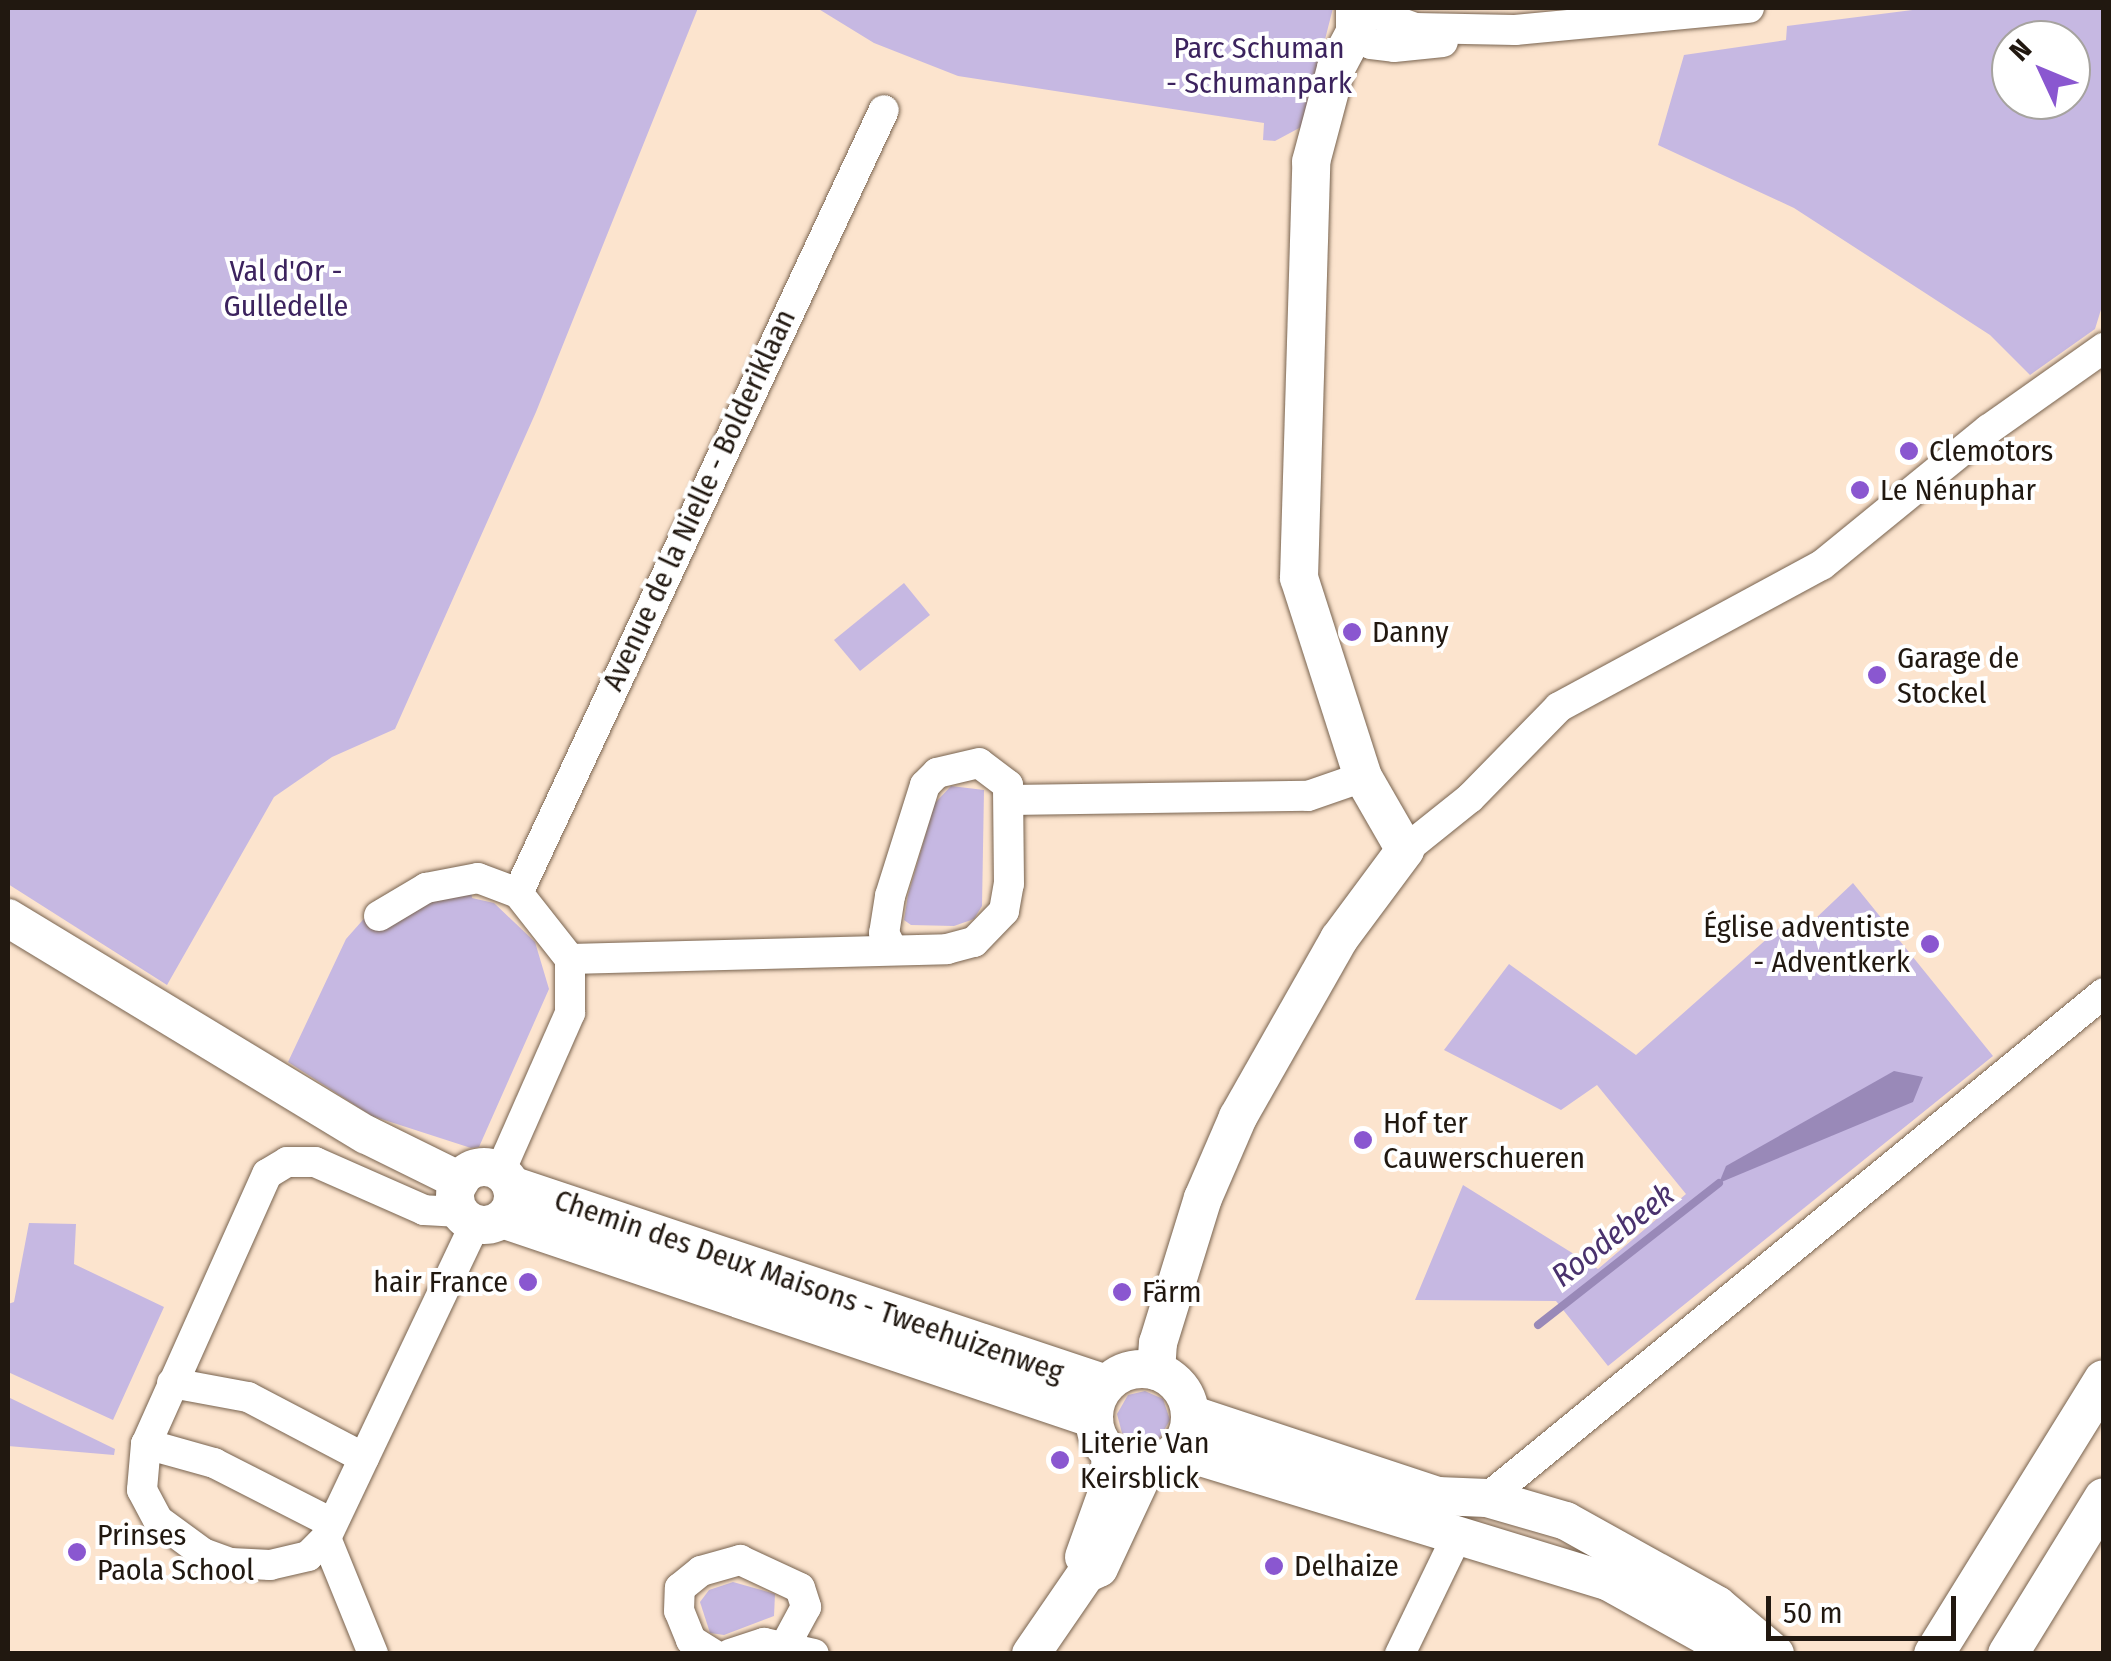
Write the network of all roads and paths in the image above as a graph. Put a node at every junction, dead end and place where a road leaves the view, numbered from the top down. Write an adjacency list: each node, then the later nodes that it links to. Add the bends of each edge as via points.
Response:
1 (1749, 8): 2 (street, via 1394,47)
2 (1357, 16): 5 (street, via 1311,162 1299,578)
3 (884, 110): 8 (street, Avenue de la Nielle - Bolderiklaan)
4 (2104, 348): 7 (street, via 1989,429 1822,565 1558,707 1470,798)
5 (1363, 777): 6 (street, via 1308,796); 7 (street); 11 (street, via 1376,852)
6 (1010, 800): 12 (street, via 1008,884 992,929 947,950); 12 (street, via 1008,785 979,763 937,773 924,785 890,896 884,933)
7 (1405, 850): 11 (street)
8 (518, 893): 9 (street, via 478,878 451,880 401,898); 13 (street)
9 (379, 916)
10 (8, 918): 15 (street, Chemin des Deux Maisons - Tweehuizenweg)
11 (1339, 939): 16 (street, via 1238,1117 1204,1198 1158,1343)
12 (891, 947): 13 (street)
13 (570, 959): 15 (street, via 570,1013)
14 (2104, 993): 25 (street)
15 (484, 1199): 18 (street, via 424,1210 315,1162 276,1166); 19 (street, Chemin des Deux Maisons - Tweehuizenweg); 23 (street)
16 (1156, 1371): 19 (street, via 1135,1369); 20 (street, via 1178,1384)
17 (2104, 1380): 40 (main road)
18 (172, 1383): 21 (street); 23 (street, via 248,1397)
19 (1100, 1402): 22 (street)
20 (1190, 1414): 24 (street); 25 (street, via 1438,1496)
21 (146, 1444): 28 (street, via 214,1463); 28 (street, via 142,1490 158,1520 203,1553 270,1565 308,1556)
22 (1110, 1454): 24 (street); 31 (street, via 1109,1487 1083,1560)
23 (364, 1458): 28 (street)
24 (1163, 1458): 29 (street); 31 (street, via 1099,1568)
25 (1487, 1498): 27 (street)
26 (2104, 1498): 41 (main road)
27 (1566, 1520): 30 (street); 39 (street, via 1717,1605)
28 (329, 1530): 33 (street)
29 (1456, 1538): 30 (street); 37 (street)
30 (1550, 1560): 38 (street, via 1609,1582)
31 (1086, 1574): 36 (street)
32 (796, 1650): 34 (street, via 806,1607 800,1588 740,1560 701,1570 680,1588 678,1611 692,1640); 35 (street)
33 (373, 1654)
34 (713, 1654)
35 (730, 1654)
36 (1031, 1654)
37 (1400, 1654)
38 (1726, 1654)
39 (1775, 1654)
40 (1934, 1654)
41 (2008, 1654)

